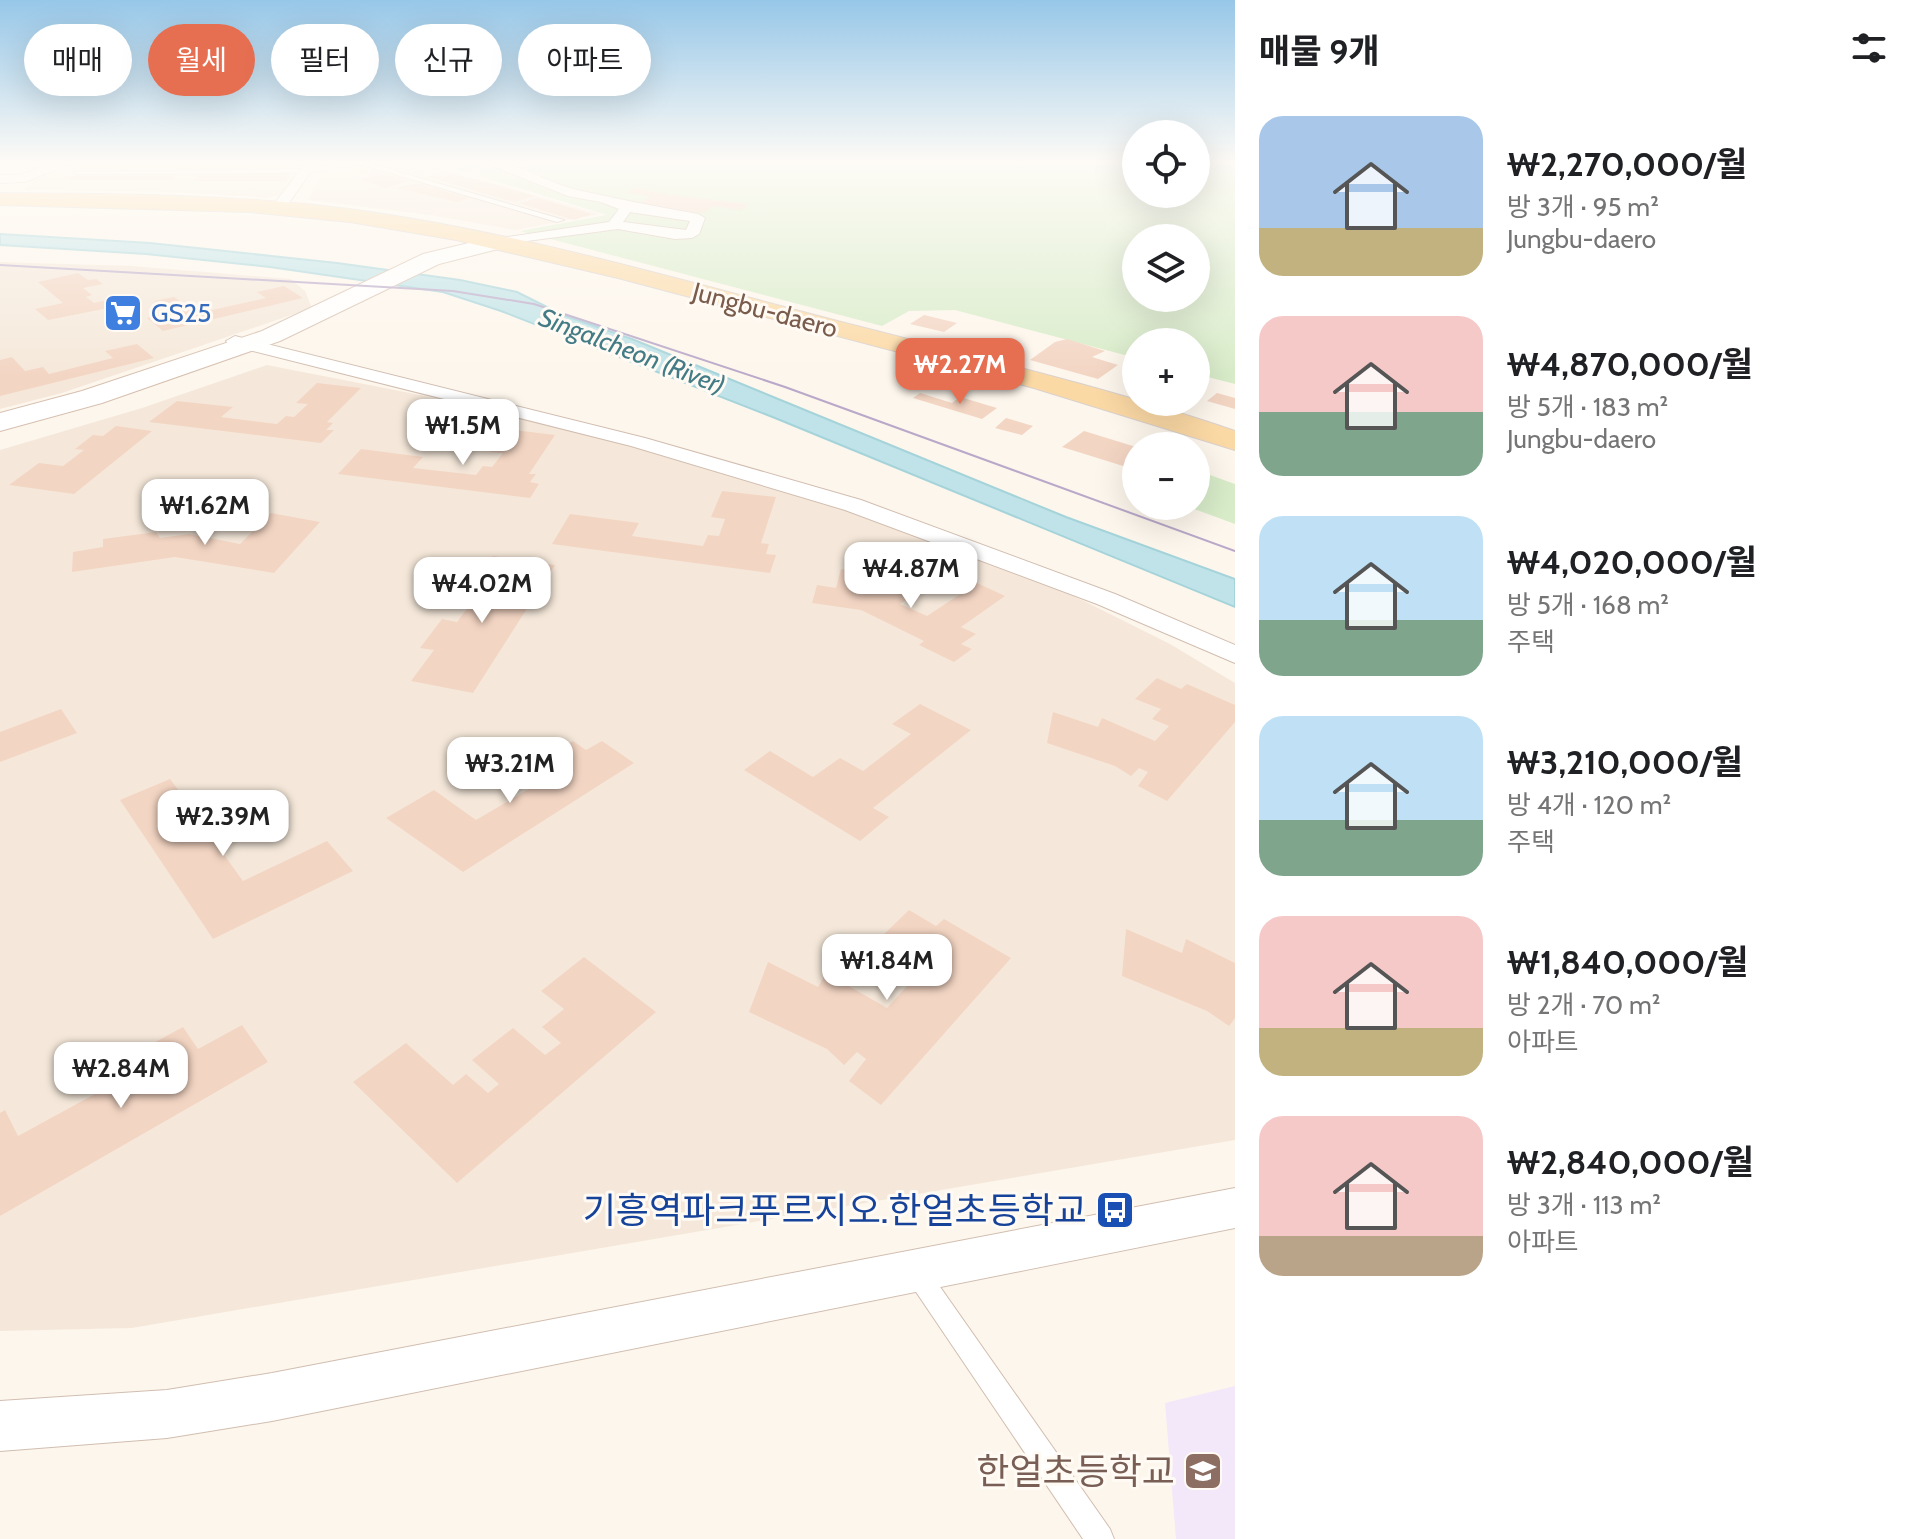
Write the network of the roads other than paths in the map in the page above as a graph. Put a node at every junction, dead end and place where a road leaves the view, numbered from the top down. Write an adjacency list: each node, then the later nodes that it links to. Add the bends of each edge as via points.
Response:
1 (390, 234): 6 (main road, Jungbu-daero)
2 (438, 234): 6 (main road, Jungbu-daero)
3 (558, 234): 6 (street)
4 (668, 234): 5 (street)
5 (692, 234)
6 (481, 245): 7 (street, via 431,259); 10 (main road, Jungbu-daero, via 1028,396)
7 (242, 342): 8 (street); 9 (street, via 92,397); 12 (street, via 638,442 853,505 1091,593)
8 (0, 413)
9 (0, 422)
10 (1212, 441): 11 (main road, Jungbu-daero)
11 (1235, 462)
12 (1235, 655)
13 (1235, 1208): 14 (street)
14 (915, 1271): 15 (street, via 272,1397 167,1414); 16 (lane)
15 (0, 1426)
16 (1100, 1539)

